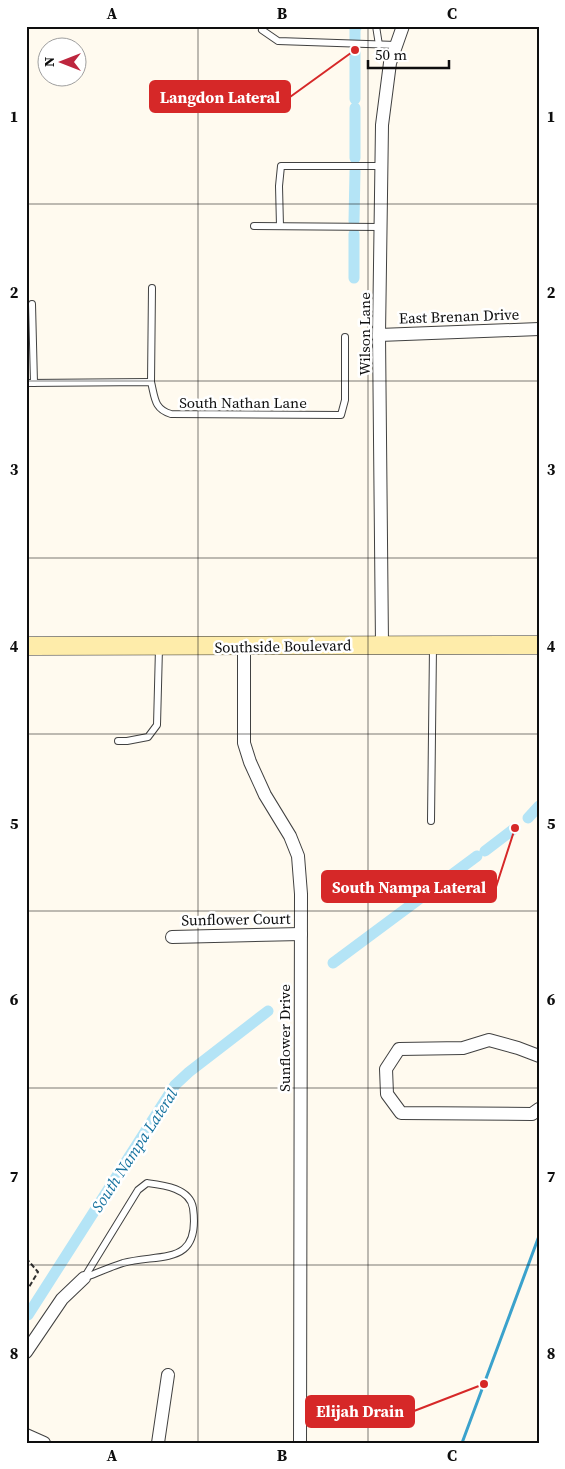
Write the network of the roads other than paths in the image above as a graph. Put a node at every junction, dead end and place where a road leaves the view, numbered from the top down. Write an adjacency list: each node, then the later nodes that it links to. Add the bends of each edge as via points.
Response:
1 (376, 26): 4 (lane)
2 (403, 26): 5 (street, Wilson Lane)
3 (262, 30): 4 (lane, via 278,41)
4 (379, 45): 5 (lane)
5 (396, 45): 6 (street, Wilson Lane, via 390,63 382,125)
6 (381, 166): 8 (lane, via 281,166); 9 (street, Wilson Lane)
7 (254, 226): 8 (lane)
8 (280, 226): 9 (lane)
9 (380, 227): 13 (street, Wilson Lane)
10 (152, 288): 15 (lane)
11 (32, 304): 17 (lane)
12 (539, 329): 13 (street, East Brenan Drive)
13 (379, 335): 18 (street, Wilson Lane)
14 (345, 337): 15 (lane, South Nathan Lane, via 345,400 341,415 171,414 157,406)
15 (151, 382): 17 (lane)
16 (26, 383): 17 (lane)
17 (34, 383)
18 (382, 644): 19 (main road, Southside Boulevard); 23 (main road, Southside Boulevard)
19 (433, 645): 20 (main road, Southside Boulevard); 25 (lane)
20 (539, 645)
21 (26, 646): 22 (main road, Southside Boulevard)
22 (160, 647): 23 (main road, Southside Boulevard); 24 (lane, via 157,725 148,737)
23 (244, 647): 26 (street, Sunflower Drive, via 244,743 250,762 298,856)
24 (118, 741)
25 (431, 821)
26 (301, 934): 27 (street, Sunflower Court); 36 (street, Sunflower Drive)
27 (172, 937)
28 (539, 1056): 29 (street, via 489,1040 464,1048 399,1049 386,1069 387,1094 401,1113 532,1114)
29 (539, 1109)
30 (84, 1278): 30 (lane, via 138,1190 147,1183 182,1192 192,1201 195,1221 191,1241 182,1250 166,1258 124,1263); 31 (street, via 62,1299)
31 (26, 1352)
32 (168, 1375): 35 (street)
33 (26, 1435): 34 (street)
34 (44, 1443)
35 (158, 1443)
36 (300, 1443)

